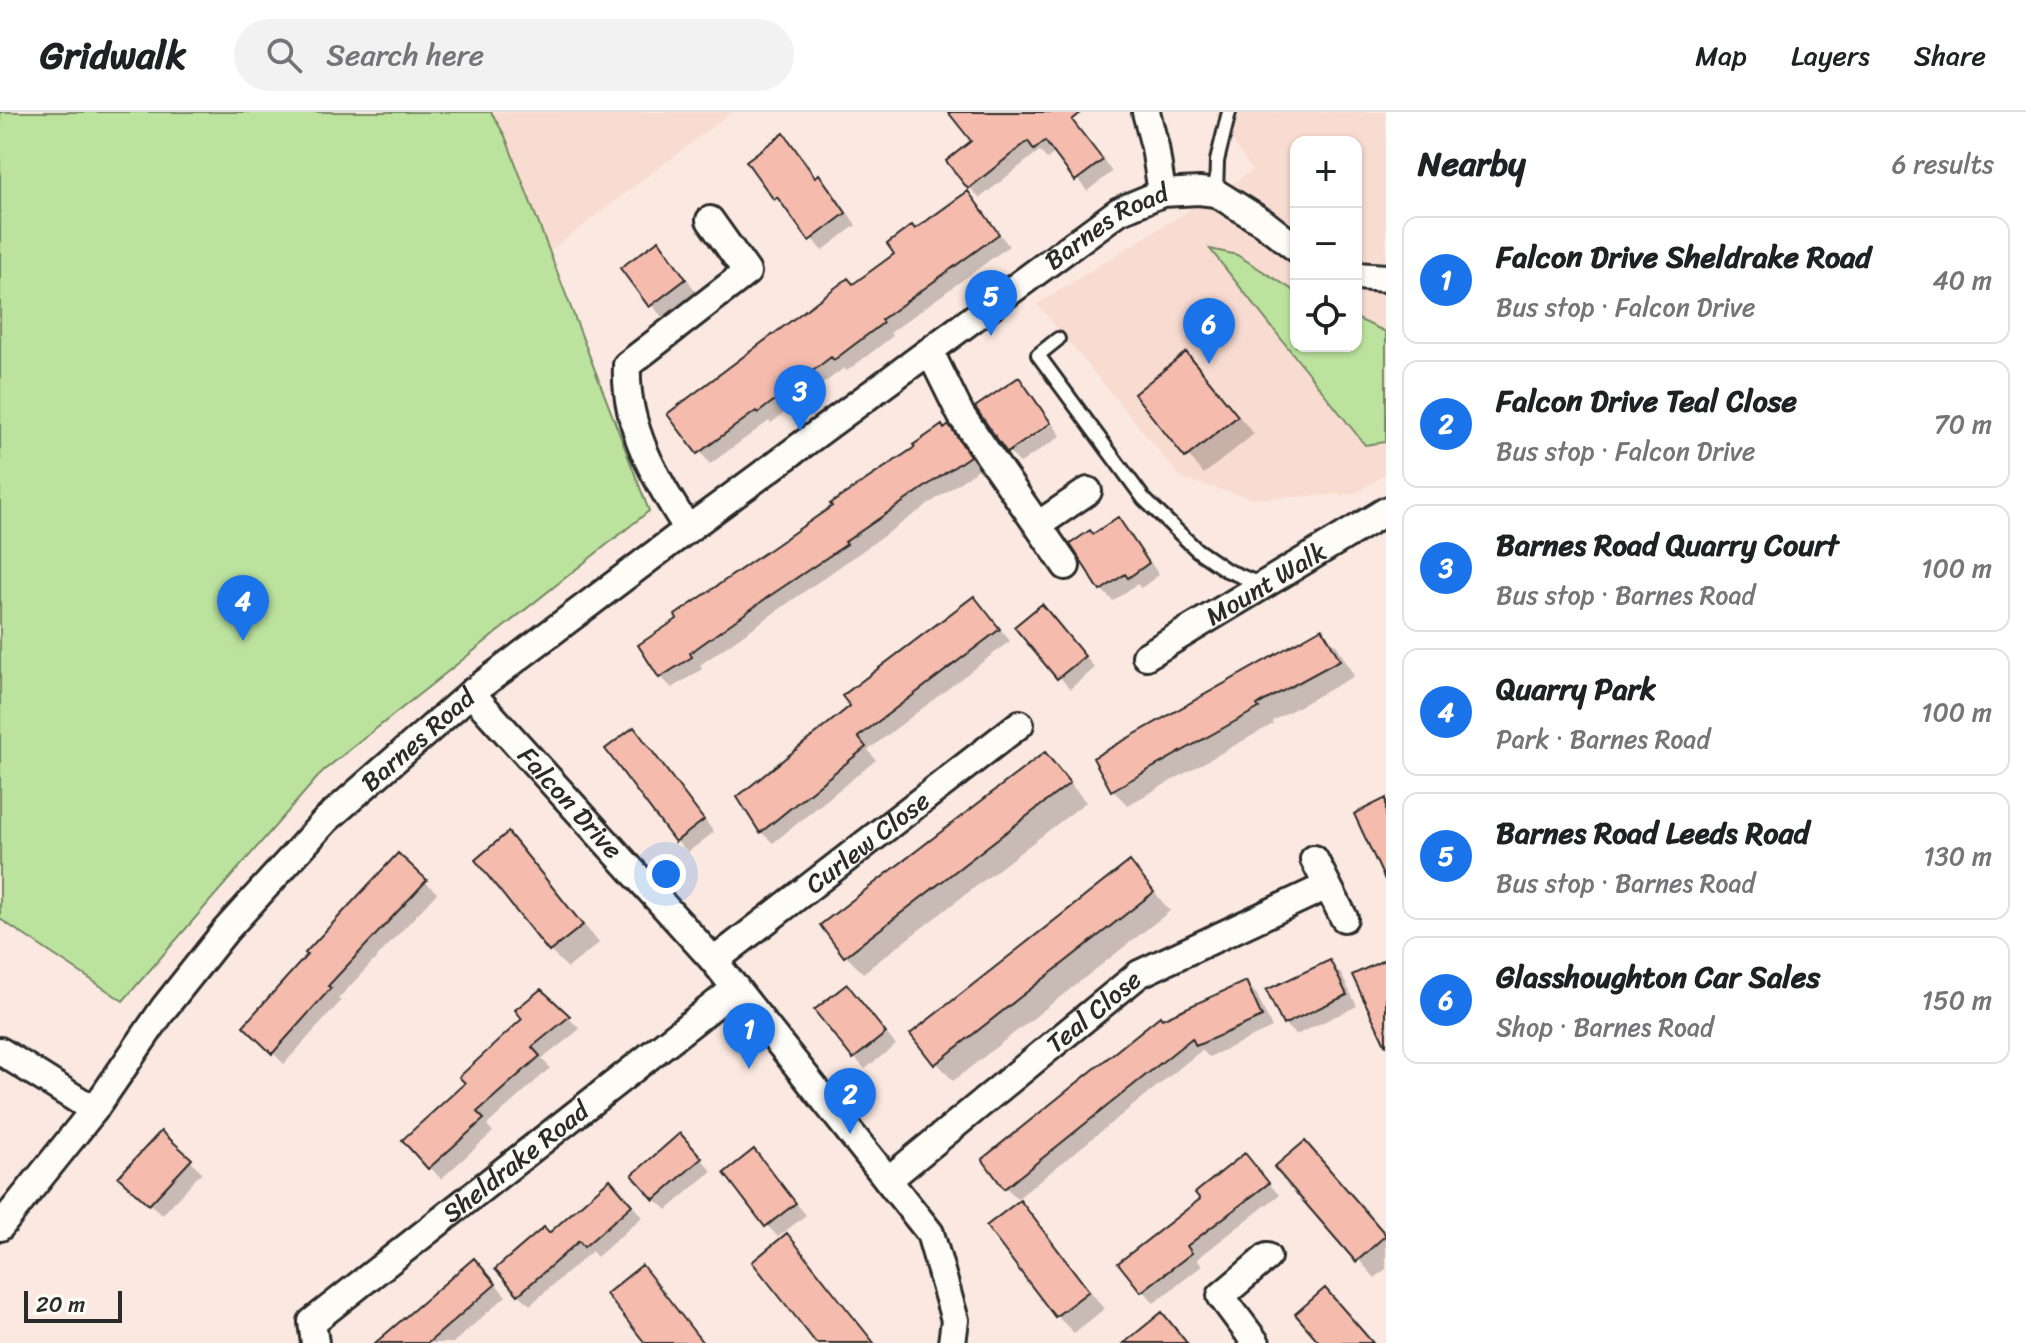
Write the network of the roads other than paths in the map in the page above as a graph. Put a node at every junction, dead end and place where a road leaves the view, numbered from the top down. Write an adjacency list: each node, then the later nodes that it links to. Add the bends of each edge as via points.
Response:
1 (1146, 112): 3 (street)
2 (1229, 112): 4 (lane, via 1217,161)
3 (1162, 193): 4 (street, Barnes Road); 10 (street, Barnes Road, via 1119,211)
4 (1216, 193): 6 (street)
5 (710, 220): 14 (street, via 747,272 627,365 626,386 643,451)
6 (1290, 243)
7 (1362, 276): 8 (street)
8 (1386, 278)
9 (1058, 339): 16 (lane, via 1038,355 1144,499 1197,550 1226,570)
10 (930, 352): 13 (street, via 961,415); 14 (street, Barnes Road)
11 (1088, 491): 13 (street)
12 (1386, 511): 16 (street, Mount Walk)
13 (1038, 525): 15 (street)
14 (688, 529): 18 (street, Barnes Road)
15 (1066, 566)
16 (1263, 585): 17 (street, Mount Walk)
17 (1146, 656)
18 (471, 693): 23 (street, Falcon Drive); 26 (street, Barnes Road, via 326,820 226,930)
19 (1020, 724): 23 (street, Curlew Close)
20 (1314, 859): 21 (street)
21 (1327, 886): 22 (street); 27 (street, Teal Close, via 1139,974)
22 (1344, 918)
23 (714, 961): 24 (street, Falcon Drive)
24 (736, 988): 27 (street, Falcon Drive); 30 (street, Sheldrake Road, via 312,1322)
25 (0, 1051): 26 (street)
26 (94, 1110): 28 (street, Barnes Road)
27 (888, 1180): 31 (street, Falcon Drive, via 930,1233 955,1320)
28 (0, 1227)
29 (1267, 1257): 32 (street, via 1221,1296)
30 (315, 1343)
31 (952, 1343)
32 (1256, 1343)

